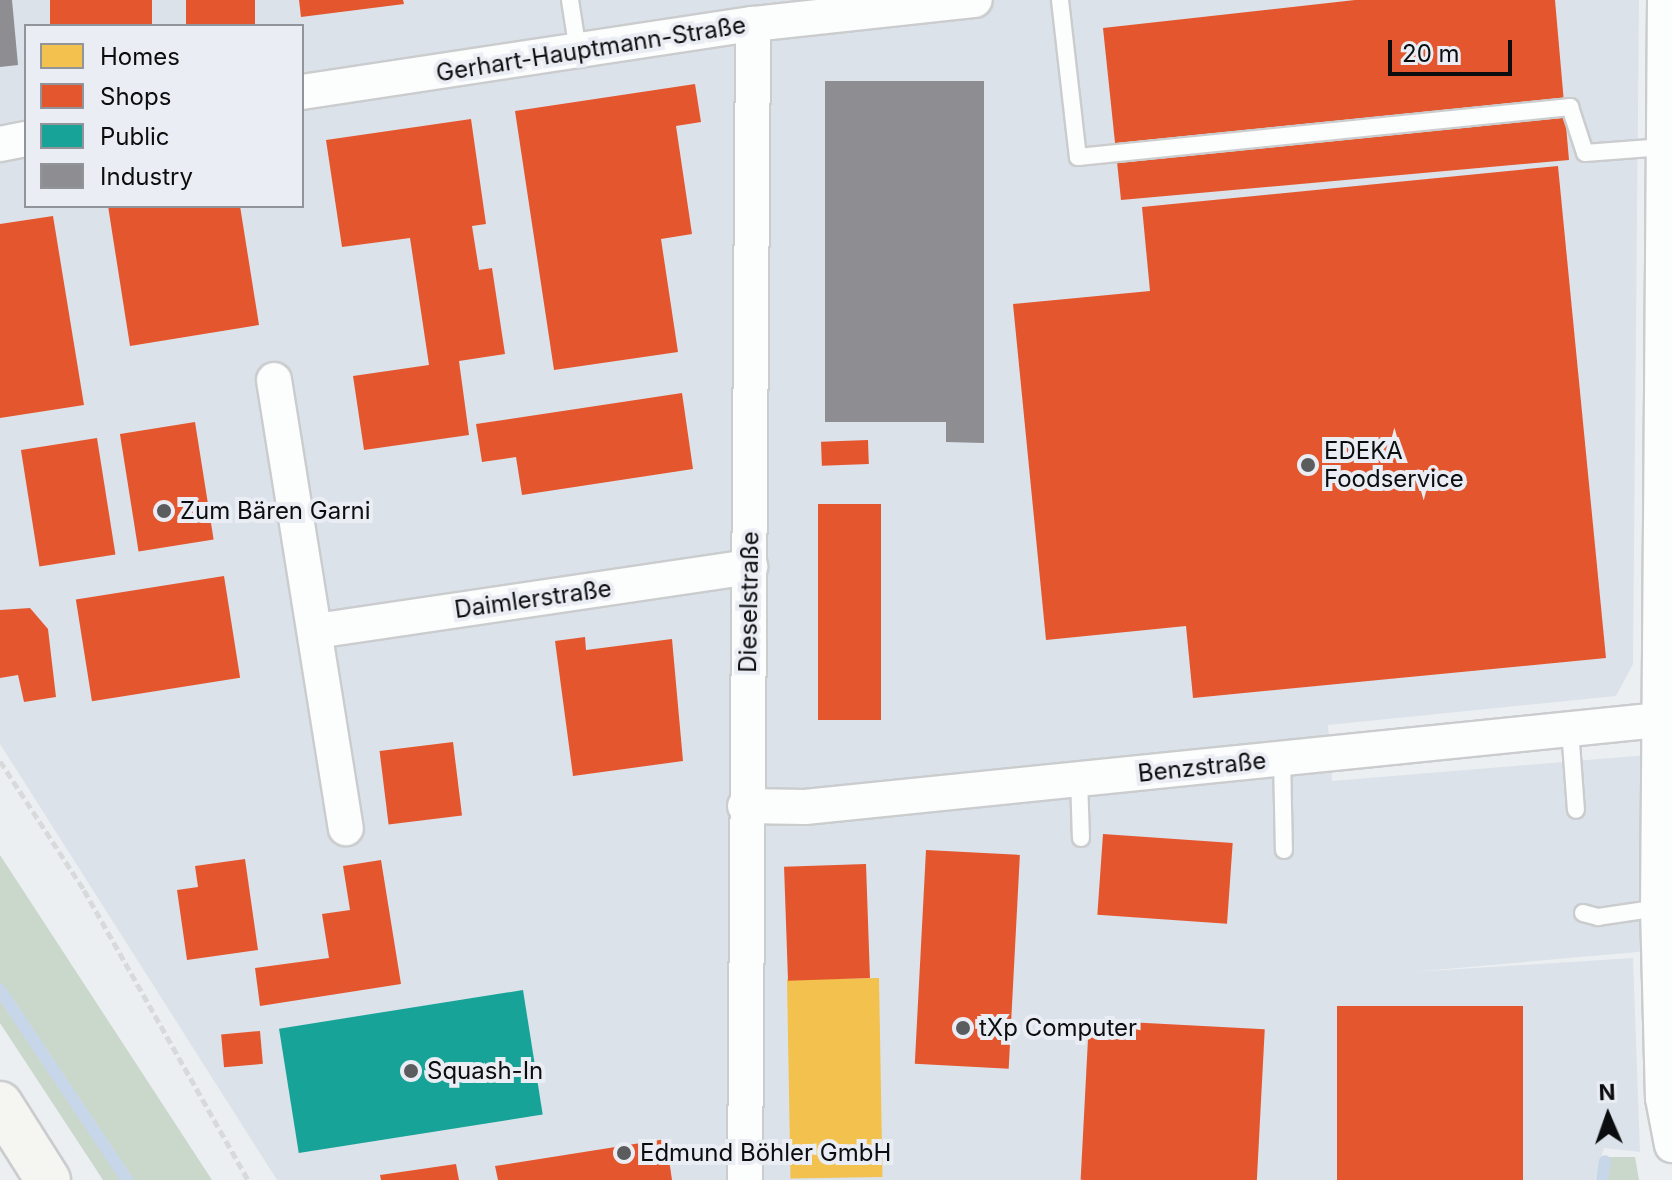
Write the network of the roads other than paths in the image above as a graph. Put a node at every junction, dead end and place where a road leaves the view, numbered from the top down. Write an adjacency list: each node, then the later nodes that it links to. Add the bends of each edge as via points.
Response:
1 (570, 0): 6 (lane)
2 (975, 0): 5 (street, Gerhart-Hauptmann-Straße)
3 (1060, 0): 10 (lane, via 1078,157 1570,107 1585,153)
4 (1665, 0): 10 (street)
5 (769, 15): 6 (street, Gerhart-Hauptmann-Straße); 12 (street, Dieselstraße)
6 (578, 51): 7 (street, Gerhart-Hauptmann-Straße)
7 (304, 92)
8 (24, 139): 9 (street)
9 (0, 144)
10 (1664, 147): 14 (street)
11 (274, 380): 13 (street)
12 (750, 567): 13 (street, Daimlerstraße); 18 (street, Dieselstraße)
13 (316, 631): 20 (street)
14 (1665, 719): 15 (street, Benzstraße); 23 (street)
15 (1570, 729): 16 (street, Benzstraße); 19 (lane)
16 (1282, 758): 17 (street, Benzstraße); 22 (lane)
17 (1079, 779): 18 (street, Benzstraße, via 805,807); 21 (lane)
18 (745, 806): 28 (street, Dieselstraße)
19 (1576, 810)
20 (346, 828)
21 (1081, 838)
22 (1284, 850)
23 (1658, 908): 24 (lane, via 1598,917); 26 (street, via 1663,1098)
24 (1583, 913)
25 (0, 1104): 27 (main road)
26 (1672, 1145)
27 (48, 1180)
28 (745, 1180)

